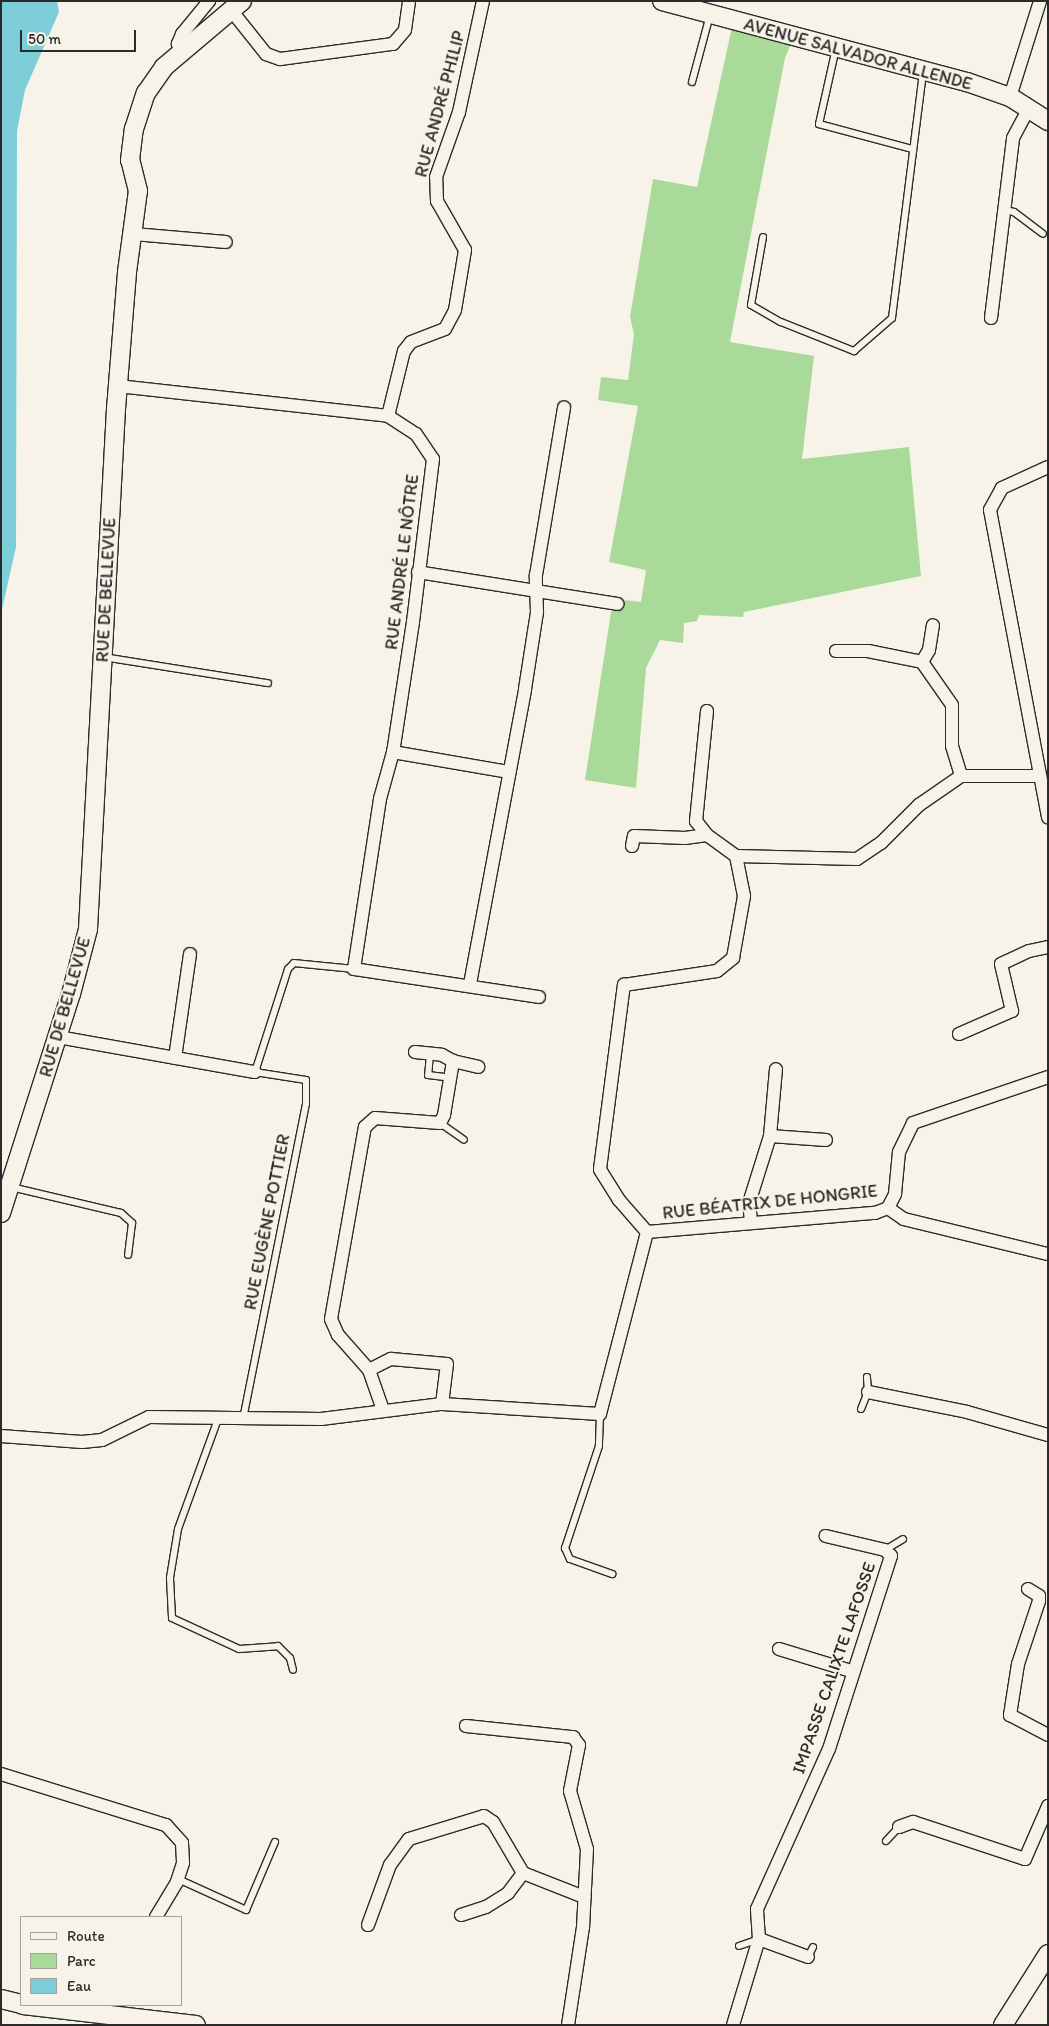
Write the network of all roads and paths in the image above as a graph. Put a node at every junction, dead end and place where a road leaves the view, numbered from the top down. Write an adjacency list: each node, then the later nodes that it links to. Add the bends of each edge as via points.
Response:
1 (209, 1): 9 (street, via 182,34 178,44)
2 (409, 1): 6 (street, via 405,30 393,44 280,60 266,54)
3 (483, 1): 24 (street, RUE ANDRÉ PHILIP, via 458,112 436,177 437,201 465,250 455,310 445,329 411,342 404,351)
4 (662, 1): 7 (street, AVENUE SALVADOR ALLENDE)
5 (1040, 1): 12 (street)
6 (237, 5): 9 (street, RUE DE BELLEVUE)
7 (711, 14): 8 (street, AVENUE SALVADOR ALLENDE); 11 (lane)
8 (836, 47): 10 (street, AVENUE SALVADOR ALLENDE); 15 (lane, via 819,124)
9 (181, 52): 17 (street, RUE DE BELLEVUE, via 164,67 146,93 134,129 130,160 138,191)
10 (924, 70): 12 (street, AVENUE SALVADOR ALLENDE); 15 (lane)
11 (692, 82)
12 (1010, 97): 13 (street, AVENUE SALVADOR ALLENDE)
13 (1029, 108): 14 (street, AVENUE SALVADOR ALLENDE); 16 (street, via 1013,138)
14 (1048, 121)
15 (912, 149): 19 (lane, via 892,318 854,351 781,322 751,305)
16 (1005, 210): 18 (lane, via 1014,212); 21 (street)
17 (134, 234): 20 (street); 22 (street, RUE DE BELLEVUE, via 127,272)
18 (1043, 234)
19 (763, 237)
20 (226, 242)
21 (991, 318)
22 (118, 386): 24 (street, RUE ANDRÉ LE NÔTRE); 31 (street, RUE DE BELLEVUE)
23 (564, 407): 27 (street, via 536,575)
24 (388, 416): 26 (street, RUE ANDRÉ LE NÔTRE, via 416,434 432,459)
25 (1048, 467): 38 (street, via 1002,488 990,510)
26 (418, 572): 27 (street); 35 (street, RUE ANDRÉ LE NÔTRE)
27 (536, 592): 28 (street); 36 (street, via 537,612)
28 (617, 604)
29 (933, 625): 32 (street, via 929,650)
30 (836, 651): 32 (street, via 868,651)
31 (103, 657): 33 (lane); 49 (street, RUE DE BELLEVUE, via 88,929)
32 (922, 662): 37 (street, via 952,704 952,746)
33 (268, 683)
34 (707, 712): 40 (street, via 696,821)
35 (393, 752): 36 (street); 45 (street, RUE ANDRÉ LE NÔTRE, via 380,799)
36 (509, 772): 46 (street)
37 (961, 776): 38 (street); 42 (street, via 919,805 881,843 857,859)
38 (1038, 776): 39 (street)
39 (1048, 818)
40 (707, 835): 41 (street, via 685,838 634,836); 42 (street)
41 (632, 846)
42 (736, 856): 67 (street, via 744,896 733,958 717,971 624,985 600,1170 619,1200)
43 (1048, 947): 48 (street, via 1029,951 1001,964 1012,1011)
44 (190, 954): 52 (street)
45 (354, 969): 46 (street); 56 (lane, via 294,963 288,969)
46 (470, 984): 47 (street)
47 (539, 998)
48 (960, 1034)
49 (58, 1037): 52 (street); 63 (street, RUE DE BELLEVUE)
50 (415, 1052): 51 (street)
51 (430, 1054): 53 (street); 58 (lane, via 428,1075)
52 (175, 1058): 56 (street)
53 (454, 1061): 54 (street); 58 (street)
54 (478, 1068)
55 (776, 1069): 60 (street)
56 (255, 1072): 78 (lane, RUE EUGÈNE POTTIER, via 306,1080 306,1102)
57 (1048, 1077): 64 (street, RUE BÉATRIX DE HONGRIE, via 913,1123 899,1152 895,1194)
58 (451, 1078): 59 (street)
59 (440, 1123): 61 (lane); 70 (street, via 375,1118 366,1127 331,1319 338,1335)
60 (770, 1136): 62 (street); 66 (street, via 749,1203)
61 (464, 1140)
62 (826, 1140)
63 (11, 1187): 65 (street, RUE DE BELLEVUE); 69 (lane, via 120,1213 132,1223)
64 (888, 1208): 66 (street, RUE BÉATRIX DE HONGRIE, via 875,1213); 68 (street, via 904,1218)
65 (1, 1213)
66 (751, 1221): 67 (street, RUE BÉATRIX DE HONGRIE)
67 (647, 1232): 76 (street, RUE BÉATRIX DE HONGRIE)
68 (1048, 1254)
69 (128, 1255)
70 (369, 1370): 73 (street, via 391,1359 447,1364); 75 (street)
71 (867, 1377): 72 (lane)
72 (868, 1392): 74 (lane); 79 (street, via 967,1412)
73 (442, 1404): 75 (street); 76 (street)
74 (862, 1409)
75 (383, 1410): 78 (street, via 322,1419)
76 (600, 1414): 84 (lane, via 599,1446 565,1548 570,1559)
77 (218, 1419): 78 (street); 80 (street, via 149,1417 102,1440 82,1442); 87 (lane, via 178,1529 170,1578 172,1618 238,1650 278,1646 290,1658)
78 (243, 1419)
79 (1048, 1435)
80 (1, 1436)
81 (826, 1536): 83 (street, IMPASSE CALIXTE LAFOSSE)
82 (903, 1538): 83 (lane)
83 (885, 1550): 88 (street, IMPASSE CALIXTE LAFOSSE, via 891,1556)
84 (612, 1574)
85 (1028, 1589): 90 (street, via 1039,1596 1039,1601 1018,1664 1010,1715)
86 (779, 1649): 88 (street)
87 (293, 1670)
88 (854, 1672): 102 (street, IMPASSE CALIXTE LAFOSSE, via 829,1749 757,1909)
89 (466, 1726): 98 (street, via 574,1737 579,1745 570,1791 587,1849)
90 (1048, 1735)
91 (1, 1774): 97 (street, via 166,1825 182,1843 183,1863)
92 (1048, 1806): 93 (street, via 1024,1859 914,1822)
93 (899, 1827): 94 (lane)
94 (886, 1841)
95 (275, 1842): 97 (lane, via 246,1910)
96 (523, 1873): 98 (street); 99 (street, via 508,1892 486,1908); 101 (street, via 493,1822 484,1816 410,1838 390,1865)
97 (178, 1879): 100 (street)
98 (584, 1897): 111 (street)
99 (461, 1915)
100 (157, 1916)
101 (368, 1925)
102 (759, 1939): 103 (lane); 104 (street); 112 (street)
103 (739, 1946)
104 (811, 1952)
105 (1048, 1954): 113 (street)
106 (1, 1999): 107 (street)
107 (20, 2004)
108 (39, 2006): 109 (street)
109 (123, 2011): 110 (street)
110 (196, 2025)
111 (568, 2025)
112 (733, 2025)
113 (1003, 2025)

